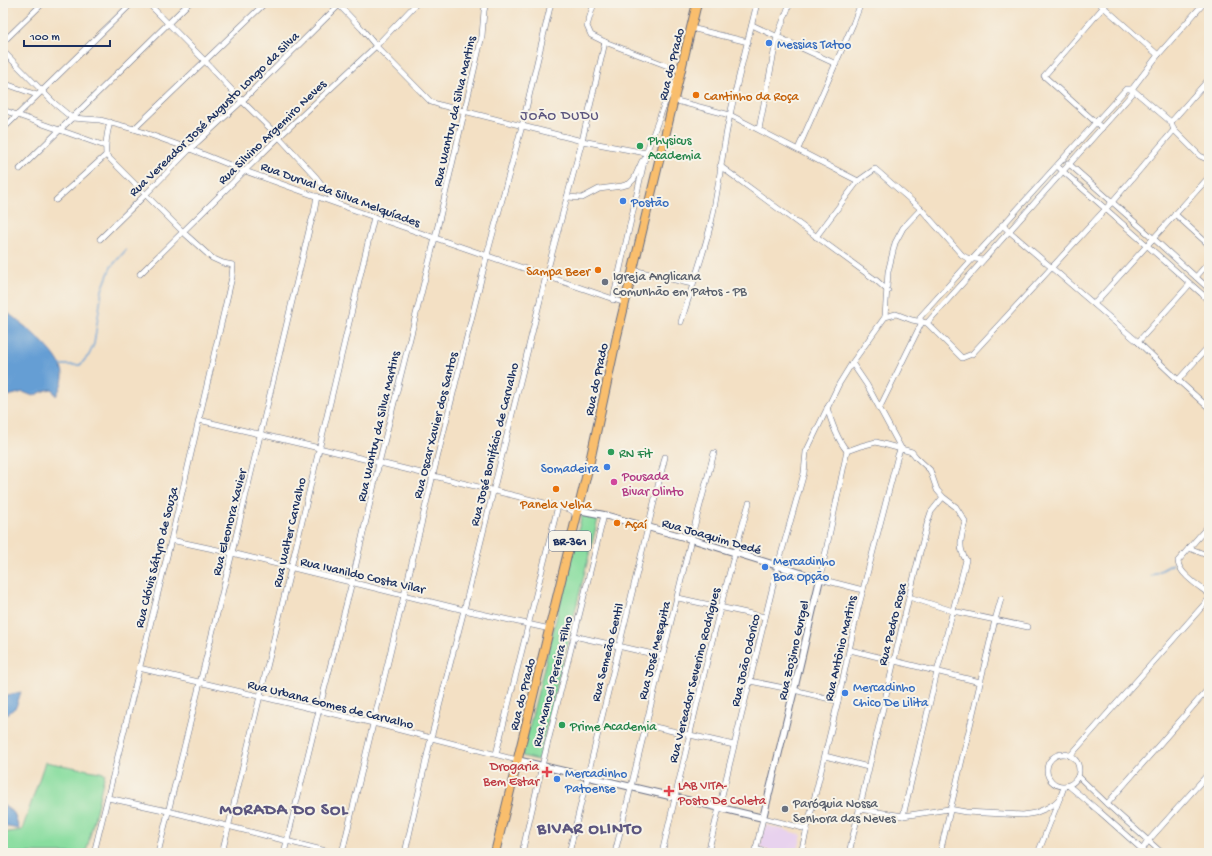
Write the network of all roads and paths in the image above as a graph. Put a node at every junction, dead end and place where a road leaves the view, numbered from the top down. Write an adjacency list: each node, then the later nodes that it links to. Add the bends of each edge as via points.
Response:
1 (43, 3): 21 (street)
2 (132, 3): 33 (street)
3 (148, 3): 17 (street)
4 (189, 3): 17 (street)
5 (265, 3): 27 (street)
6 (417, 3): 24 (street, Rua Silvino Argemiro Neves)
7 (486, 3): 38 (street, Rua Wantuy da Silva Martins, via 482,36)
8 (551, 3): 45 (street, Rua Oscar Xavier dos Santos)
9 (594, 3): 22 (street, via 587,26 591,34)
10 (697, 3): 19 (main road, Rua do Prado / BR-361)
11 (757, 3): 18 (street)
12 (790, 3): 20 (street)
13 (861, 3): 28 (street)
14 (1204, 3): 26 (street)
15 (339, 4): 24 (street); 35 (street, Rua Vereador José Augusto Longo da Silva)
16 (1103, 4): 26 (street); 43 (street, via 1044,76)
17 (168, 23): 27 (street); 41 (street)
18 (752, 25): 20 (street); 23 (street)
19 (691, 28): 23 (street); 29 (main road, Rua do Prado / BR-361)
20 (777, 36): 28 (street); 49 (street)
21 (3, 42)
22 (605, 42): 29 (street); 53 (street, Rua José Bonifácio de Carvalho)
23 (748, 42): 40 (street)
24 (376, 46): 38 (street, via 431,102); 52 (street, Rua Silvino Argemiro Neves)
25 (3, 51): 33 (street)
26 (1158, 55): 32 (street)
27 (205, 60): 35 (street); 48 (street)
28 (836, 64): 56 (street)
29 (680, 71): 36 (main road, Rua do Prado / BR-361); 57 (street)
30 (1209, 80): 44 (street)
31 (3, 83): 34 (street)
32 (1132, 89): 43 (street, via 1126,89); 44 (street); 46 (street, via 1132,94)
33 (42, 90): 34 (street); 41 (street)
34 (37, 95): 39 (street)
35 (242, 100): 52 (street); 55 (street, Rua Vereador José Augusto Longo da Silva)
36 (674, 100): 40 (street); 59 (main road, Rua do Prado / BR-361)
37 (3, 110): 39 (street)
38 (464, 111): 45 (street); 84 (street, Rua Wantuy da Silva Martins)
39 (18, 115): 47 (street); 51 (street)
40 (730, 115): 49 (street); 63 (street)
41 (72, 118): 42 (street, Rua Durval da Silva Melquíades); 51 (street)
42 (110, 122): 48 (street, Rua Durval da Silva Melquíades); 54 (street)
43 (1096, 122): 46 (street); 60 (street)
44 (1172, 122): 50 (street)
45 (522, 126): 53 (street); 89 (street, Rua Oscar Xavier dos Santos)
46 (1102, 128): 62 (street)
47 (3, 129)
48 (134, 129): 55 (street, Rua Durval da Silva Melquíades)
49 (760, 130): 56 (street)
50 (1174, 130): 61 (street, via 1200,156); 75 (street)
51 (59, 131): 54 (street); 65 (street)
52 (279, 137): 66 (street, Rua Silvino Argemiro Neves); 74 (street)
53 (582, 141): 57 (street); 72 (street, Rua José Bonifácio de Carvalho)
54 (105, 146): 58 (street)
55 (190, 149): 66 (street, Rua Durval da Silva Melquíades); 70 (street, Rua Vereador José Augusto Longo da Silva)
56 (798, 149): 69 (street)
57 (646, 153): 59 (street); 72 (street, via 629,184 599,189 582,198); 102 (street)
58 (106, 155): 70 (street); 73 (street)
59 (660, 157): 94 (main road, Rua do Prado / BR-361)
60 (1063, 159): 62 (street); 64 (street)
61 (1209, 160)
62 (1069, 165): 67 (street); 75 (street)
63 (720, 166): 83 (street); 98 (street, via 716,201 705,247)
64 (1057, 166): 67 (street); 80 (street)
65 (20, 169)
66 (246, 171): 71 (street, Rua Durval da Silva Melquíades); 82 (street, Rua Silvino Argemiro Neves)
67 (1064, 171): 77 (street); 81 (street)
68 (1209, 178): 78 (street)
69 (858, 181): 76 (street, via 875,169); 83 (street)
70 (145, 195): 82 (street); 85 (street, Rua Vereador José Augusto Longo da Silva)
71 (317, 196): 74 (street, Rua Durval da Silva Melquíades); 117 (street, Rua Eleonora Xavier)
72 (567, 197): 96 (street, Rua José Bonifácio de Carvalho)
73 (56, 200)
74 (336, 202): 79 (street, Rua Durval da Silva Melquíades)
75 (1112, 202): 77 (street); 86 (street)
76 (921, 209): 90 (street, via 962,255); 101 (street, via 903,228 895,243 888,272)
77 (1106, 209): 87 (street); 93 (street)
78 (1175, 214): 86 (street); 88 (street)
79 (374, 217): 84 (street, Rua Durval da Silva Melquíades); 118 (street, Rua Walter Carvalho)
80 (1002, 225): 81 (street); 90 (street)
81 (1009, 231): 91 (street); 93 (street)
82 (183, 232): 95 (street, Rua Silvino Argemiro Neves); 116 (street, Rua Clóvis Sátyro de Souza, via 212,258 232,265 232,277)
83 (816, 237): 101 (street)
84 (435, 238): 89 (street, Rua Durval da Silva Melquíades); 123 (street, Rua Wantuy da Silva Martins)
85 (100, 239)
86 (1154, 239): 87 (street); 97 (street)
87 (1148, 245): 99 (street); 105 (street)
88 (1209, 245)
89 (487, 256): 96 (street, Rua Durval da Silva Melquíades); 124 (street, Rua Oscar Xavier dos Santos)
90 (973, 258): 91 (street); 107 (street)
91 (983, 260): 107 (street)
92 (1209, 262): 97 (street)
93 (1052, 268): 105 (street); 107 (street, via 972,354 962,358)
94 (633, 270): 98 (street); 104 (main road, Rua do Prado / BR-361)
95 (140, 274)
96 (546, 276): 102 (street, Rua Durval da Silva Melquíades); 125 (street, Rua José Bonifácio de Carvalho)
97 (1196, 277): 100 (street)
98 (692, 284): 108 (street)
99 (1190, 284): 103 (street); 109 (street)
100 (1209, 289)
101 (888, 291): 106 (street)
102 (613, 300): 104 (street, Rua Durval da Silva Melquíades)
103 (1209, 302)
104 (625, 304): 130 (main road, Rua do Prado / BR-361)
105 (1094, 304): 109 (street)
106 (886, 317): 107 (street, via 896,314 912,320); 111 (street, Rua João Odorico)
107 (923, 320): 115 (street)
108 (681, 322)
109 (1138, 342): 112 (street)
110 (1209, 346): 112 (street)
111 (852, 363): 113 (street, Rua João Odorico); 115 (street)
112 (1178, 380): 114 (street)
113 (827, 408): 120 (street); 140 (street, Rua João Odorico, via 806,452 804,473)
114 (1209, 408)
115 (879, 409): 119 (street)
116 (199, 420): 117 (street); 135 (street, Rua Clóvis Sátyro de Souza)
117 (260, 434): 118 (street); 137 (street, Rua Eleonora Xavier)
118 (319, 448): 123 (street); 141 (street, Rua Walter Carvalho)
119 (901, 448): 120 (street, via 876,442); 126 (street, via 912,452 930,470 937,490); 144 (street, Rua Antônio Martins)
120 (847, 451): 142 (street, Rua Zozimo Gurgel)
121 (714, 453): 134 (street, Rua José Mesquita)
122 (665, 457): 133 (street, Rua Semeão Gentil)
123 (379, 463): 124 (street); 143 (street, Rua Wantuy da Silva Martins)
124 (433, 475): 125 (street); 146 (street, Rua Oscar Xavier dos Santos)
125 (492, 490): 128 (street); 152 (street, Rua José Bonifácio de Carvalho)
126 (943, 497): 147 (street, Rua Pedro Rosa, via 931,512); 153 (street, via 956,507 965,521 961,548 966,560)
127 (749, 502): 138 (street, Rua Vereador Severino Rodrigues)
128 (558, 506): 129 (street); 156 (street)
129 (569, 509): 130 (street); 130 (street, via 574,512)
130 (578, 510): 131 (street, Rua Joaquim Dedé); 158 (main road, Rua do Prado / BR-361)
131 (604, 515): 133 (street, Rua Joaquim Dedé); 159 (street, Rua Manoel Pereira Filho)
132 (1209, 525): 136 (street)
133 (648, 528): 134 (street, Rua Joaquim Dedé); 160 (street, Rua Semeão Gentil)
134 (691, 539): 138 (street, Rua Joaquim Dedé); 148 (street, Rua José Mesquita)
135 (171, 540): 137 (street, Rua Ivanildo Costa Vilar); 164 (street, Rua Clóvis Sátyro de Souza)
136 (1189, 548): 139 (street); 145 (street, via 1178,564 1181,570)
137 (232, 553): 141 (street, Rua Ivanildo Costa Vilar); 167 (street, Rua Eleonora Xavier)
138 (734, 553): 140 (street, Rua Joaquim Dedé); 151 (street, Rua Vereador Severino Rodrigues)
139 (1209, 556)
140 (778, 565): 142 (street, Rua Joaquim Dedé); 154 (street, Rua João Odorico)
141 (291, 568): 143 (street, Rua Ivanildo Costa Vilar); 171 (street, Rua Walter Carvalho)
142 (820, 578): 144 (street, Rua Joaquim Dedé); 170 (street, Rua Zozimo Gurgel)
143 (352, 582): 146 (street, Rua Ivanildo Costa Vilar); 173 (street, Rua Wantuy da Silva Martins)
144 (863, 590): 161 (street, Rua Antônio Martins)
145 (1209, 594)
146 (404, 595): 152 (street, Rua Ivanildo Costa Vilar); 174 (street, Rua Oscar Xavier dos Santos)
147 (909, 596): 153 (street); 163 (street, Rua Pedro Rosa)
148 (678, 598): 151 (street); 162 (street, Rua José Mesquita)
149 (1002, 598): 155 (street)
150 (1209, 599): 181 (street)
151 (721, 607): 154 (street); 176 (street, Rua Vereador Severino Rodrigues)
152 (464, 610): 156 (street, Rua Ivanildo Costa Vilar); 177 (street, Rua José Bonifácio de Carvalho)
153 (953, 611): 155 (street); 165 (street)
154 (765, 617): 166 (street, Rua João Odorico)
155 (995, 620): 157 (street); 168 (street)
156 (528, 624): 158 (street, Rua Ivanildo Costa Vilar); 179 (street)
157 (1028, 627)
158 (550, 629): 182 (main road, Rua do Prado / BR-361)
159 (574, 636): 160 (street); 183 (street, Rua Manoel Pereira Filho)
160 (619, 647): 162 (street); 186 (street, Rua Semeão Gentil)
161 (850, 650): 163 (street); 172 (street, Rua Antônio Martins)
162 (662, 656): 175 (street, Rua José Mesquita)
163 (894, 660): 165 (street); 184 (street, Rua Pedro Rosa)
164 (139, 668): 167 (street, Rua Urbana Gomes de Carvalho); 190 (street, Rua Clóvis Sátyro de Souza)
165 (937, 672): 168 (street); 198 (street)
166 (750, 681): 170 (street); 178 (street, Rua João Odorico)
167 (200, 682): 171 (street, Rua Urbana Gomes de Carvalho); 197 (street, Rua Eleonora Xavier)
168 (980, 682): 196 (street)
169 (1209, 688): 193 (street)
170 (794, 690): 172 (street); 199 (street, Rua Zozimo Gurgel)
171 (260, 697): 173 (street, Rua Urbana Gomes de Carvalho); 200 (street, Rua Walter Carvalho)
172 (838, 701): 180 (street, Rua Antônio Martins)
173 (319, 710): 174 (street, Rua Urbana Gomes de Carvalho); 202 (street, Rua Wantuy da Silva Martins)
174 (372, 722): 177 (street, Rua Urbana Gomes de Carvalho); 211 (street, Rua Oscar Xavier dos Santos)
175 (646, 725): 176 (street); 189 (street, Rua José Mesquita)
176 (689, 736): 178 (street); 191 (street, Rua Vereador Severino Rodrigues)
177 (431, 738): 179 (street, Rua Urbana Gomes de Carvalho); 212 (street, Rua José Bonifácio de Carvalho)
178 (734, 745): 194 (street, Rua João Odorico)
179 (496, 754): 182 (street, Rua Urbana Gomes de Carvalho)
180 (825, 756): 184 (street); 201 (street, Rua Antônio Martins)
181 (1070, 756): 187 (street, via 1079,766); 188 (street, via 1061,754 1052,757 1046,769 1051,782)
182 (517, 760): 183 (street); 213 (main road, BR-361)
183 (542, 766): 186 (street); 214 (street, Rua Manoel Pereira Filho)
184 (868, 766): 195 (street, Rua Pedro Rosa)
185 (1209, 773): 203 (street)
186 (587, 776): 189 (street); 215 (street, Rua Semeão Gentil)
187 (1078, 776): 188 (street); 193 (street)
188 (1066, 786): 192 (street); 205 (street)
189 (631, 788): 191 (street); 216 (street, Rua José Mesquita)
190 (108, 798): 197 (street); 206 (street, Rua Clóvis Sátyro de Souza)
191 (675, 798): 194 (street); 217 (street, Rua Vereador Severino Rodrigues)
192 (1060, 798): 196 (street, via 1046,808 1023,815 1010,816); 223 (street)
193 (1107, 804): 203 (street)
194 (719, 808): 199 (street); 218 (street, Rua João Odorico)
195 (859, 809): 198 (street); 221 (street, Rua Pedro Rosa)
196 (949, 809): 198 (street); 222 (street)
197 (168, 812): 200 (street); 207 (street, Rua Eleonora Xavier)
198 (903, 816)
199 (763, 818): 201 (street); 204 (street, Rua Zozimo Gurgel)
200 (228, 827): 202 (street); 208 (street, Rua Walter Carvalho)
201 (807, 829): 220 (street, Rua Antônio Martins)
202 (287, 840): 209 (street, Rua Wantuy da Silva Martins); 210 (street)
203 (1148, 841): 205 (street); 224 (street)
204 (755, 851): 219 (street)
205 (1143, 852)
206 (94, 853)
207 (158, 853)
208 (222, 853)
209 (284, 853)
210 (334, 853)
211 (342, 853)
212 (405, 853)
213 (495, 853)
214 (522, 853)
215 (568, 853)
216 (615, 853)
217 (662, 853)
218 (708, 853)
219 (770, 853)
220 (801, 853)
221 (848, 853)
222 (940, 853)
223 (1038, 853)
224 (1162, 853)

